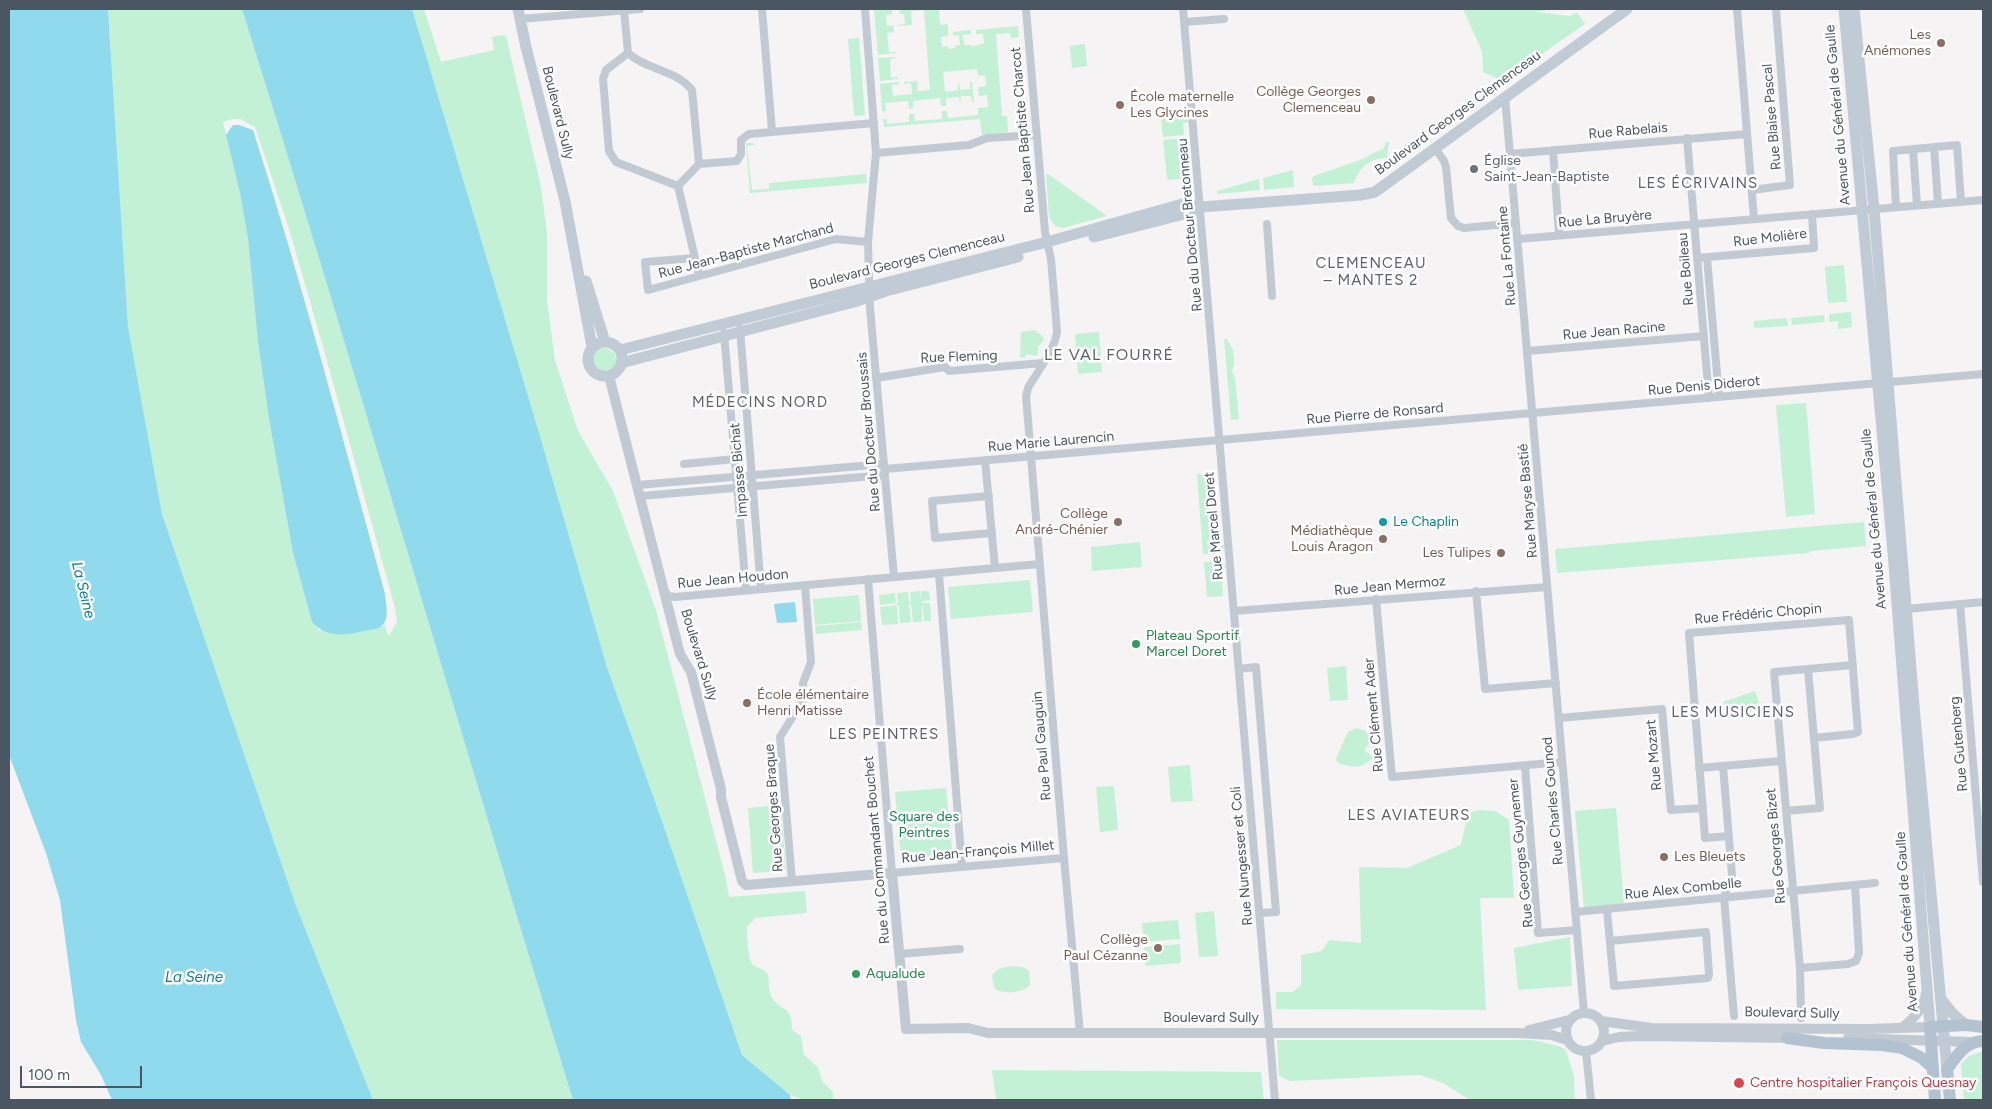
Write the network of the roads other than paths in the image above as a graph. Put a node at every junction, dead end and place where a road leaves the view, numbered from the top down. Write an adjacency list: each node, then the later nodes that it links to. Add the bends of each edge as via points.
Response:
1 (640, 9): 11 (street)
2 (762, 9): 18 (street)
3 (865, 9): 17 (street)
4 (1026, 9): 20 (street, Rue Jean Baptiste Charcot)
5 (1183, 9): 14 (street, Rue du Docteur Bretonneau)
6 (1626, 9): 16 (main road, Boulevard Georges Clemenceau)
7 (1737, 9): 19 (street)
8 (1776, 9): 30 (street, Rue Blaise Pascal, via 1790,185)
9 (1844, 9): 38 (main road, Avenue du Général de Gaulle)
10 (1854, 9): 37 (main road, Avenue du Général de Gaulle)
11 (624, 10): 12 (street); 15 (street)
12 (519, 14): 42 (main road, Boulevard Sully)
13 (1224, 19): 14 (street)
14 (1184, 22): 35 (street, Rue du Docteur Bretonneau)
15 (628, 53): 28 (street, via 636,60 685,81 692,90); 29 (street, via 606,70 604,80 609,152 616,162)
16 (1505, 97): 22 (main road, Boulevard Georges Clemenceau); 27 (street, Rue La Fontaine)
17 (874, 123): 18 (street); 26 (street)
18 (772, 131): 28 (street, via 745,136 741,140 741,154 737,161)
19 (1747, 134): 21 (street, Rue Rabelais); 30 (street)
20 (1036, 135): 26 (street, via 987,138 970,145); 48 (street, Rue Jean Baptiste Charcot)
21 (1687, 138): 24 (street, Rue Rabelais); 44 (street, Rue Boileau)
22 (1435, 148): 35 (main road, Boulevard Georges Clemenceau, via 1372,193); 41 (street, via 1446,167 1453,222 1464,228)
23 (1934, 148): 25 (street); 32 (street, via 1957,144); 33 (street)
24 (1554, 150): 27 (street, Rue Rabelais); 45 (street)
25 (1913, 150): 34 (street); 36 (street, via 1892,151)
26 (876, 153): 47 (street)
27 (1510, 154): 41 (street, Rue La Fontaine)
28 (699, 164): 29 (street)
29 (678, 186): 49 (street)
30 (1752, 190): 40 (street)
31 (1983, 200): 32 (street, Rue Molière)
32 (1961, 202): 33 (street, Rue Molière)
33 (1938, 204): 34 (street, Rue Molière)
34 (1917, 205): 36 (street, Rue Molière)
35 (1201, 207): 48 (main road, Boulevard Georges Clemenceau, via 1188,213); 73 (street, Rue du Docteur Bretonneau)
36 (1896, 207): 37 (street, Rue Molière)
37 (1874, 209): 38 (street, Rue Molière); 69 (main road, Avenue du Général de Gaulle)
38 (1861, 210): 39 (street, Rue Molière); 69 (main road, Avenue du Général de Gaulle)
39 (1812, 214): 40 (street, Rue Molière); 51 (street, Rue Molière, via 1814,248)
40 (1754, 219): 44 (street, Rue Molière)
41 (1516, 223): 46 (street, Rue La Fontaine)
42 (570, 224): 60 (main road, Boulevard Sully); 61 (main road, Boulevard Sully)
43 (1267, 224): 54 (street)
44 (1694, 224): 45 (street, Rue La Bruyère); 50 (street, Rue Boileau)
45 (1559, 235): 46 (street, Rue La Bruyère)
46 (1518, 239): 63 (street, Rue La Fontaine)
47 (868, 242): 52 (street, Rue Jean-Baptiste Marchand, via 836,239); 53 (street)
48 (1048, 245): 53 (main road, Boulevard Georges Clemenceau); 65 (street, Rue Jean Baptiste Charcot, via 1056,336)
49 (694, 258): 52 (street); 52 (street, Rue Jean-Baptiste Marchand, via 645,262 648,290)
50 (1697, 258): 51 (street, Rue Molière); 59 (street, Rue Boileau)
51 (1707, 258): 70 (street)
52 (699, 275)
53 (870, 291): 55 (main road, Boulevard Georges Clemenceau); 57 (main road, Boulevard Georges Clemenceau); 68 (street, Rue du Docteur Broussais)
54 (1272, 296)
55 (739, 319): 56 (main road, Boulevard Georges Clemenceau); 57 (street, Impasse Bichat)
56 (723, 323): 58 (street, Impasse Bichat); 62 (main road, Boulevard Georges Clemenceau)
57 (740, 332): 58 (main road, Boulevard Georges Clemenceau); 79 (street, Impasse Bichat)
58 (724, 336): 64 (main road, Boulevard Georges Clemenceau); 75 (street, Impasse Bichat)
59 (1704, 336): 63 (street, Rue Jean Racine); 71 (street, Rue Boileau)
60 (605, 342): 61 (main road); 62 (main road)
61 (592, 347): 67 (main road, via 587,357 590,368 598,375)
62 (620, 350): 64 (main road)
63 (1527, 351): 72 (street, Rue La Fontaine)
64 (622, 363): 67 (main road)
65 (1043, 363): 68 (street, Rue Fleming, via 949,371 945,367); 74 (street, Rue Paul Gauguin, via 1026,392)
66 (1983, 374): 69 (street, Rue Denis Diderot)
67 (609, 376): 81 (street, Boulevard Sully)
68 (876, 378): 78 (street, Rue du Docteur Broussais)
69 (1882, 383): 70 (street, Rue Denis Diderot); 101 (main road, Avenue du Général de Gaulle); 137 (main road, Avenue du Général de Gaulle)
70 (1719, 397): 71 (street, Rue Denis Diderot)
71 (1709, 398): 72 (street, Rue Denis Diderot)
72 (1532, 413): 73 (street, Rue Pierre de Ronsard); 93 (street, Rue Maryse Bastié)
73 (1220, 440): 74 (street, Rue Marie Laurencin); 102 (street, Rue Marcel Doret)
74 (1031, 456): 76 (street, Rue Marie Laurencin); 87 (street, Rue Paul Gauguin)
75 (735, 460): 77 (street); 80 (street, Impasse Bichat)
76 (986, 460): 78 (street, Rue Marie Laurencin); 85 (street)
77 (684, 464)
78 (885, 469): 79 (street); 82 (street); 90 (street, Rue du Docteur Broussais)
79 (752, 475): 80 (street); 82 (street, Impasse Bichat)
80 (736, 476): 81 (street); 83 (street, Impasse Bichat)
81 (638, 484): 84 (street, Boulevard Sully)
82 (753, 486): 83 (street); 94 (street, Impasse Bichat)
83 (737, 488): 84 (street); 95 (street, Impasse Bichat)
84 (641, 496): 97 (street, Boulevard Sully)
85 (988, 496): 86 (street); 86 (street, via 932,501 935,538)
86 (992, 534): 88 (street)
87 (1039, 564): 88 (street); 119 (street, Rue Paul Gauguin)
88 (995, 568): 89 (street)
89 (939, 574): 90 (street); 120 (street)
90 (894, 577): 91 (street)
91 (868, 579): 92 (street); 121 (street, Rue du Commandant Bouchet)
92 (805, 586): 94 (street, Rue Jean Houdon); 122 (street, Rue Georges Braque, via 811,662 804,679 803,700 780,737)
93 (1547, 587): 96 (street, Rue Jean Mermoz); 106 (street, Rue Charles Gounod)
94 (761, 589): 95 (street, Rue Jean Houdon)
95 (746, 590): 97 (street, Rue Jean Houdon, via 675,598)
96 (1476, 591): 98 (street, Rue Jean Mermoz); 106 (street, via 1485,688)
97 (665, 592): 125 (street, Boulevard Sully, via 680,654 690,672 722,789 723,807 742,881)
98 (1376, 599): 102 (street, Rue Jean Mermoz); 111 (street, Rue Clément Ader, via 1392,778)
99 (1983, 602): 100 (street)
100 (1960, 604): 101 (street); 114 (street, Rue Gutenberg)
101 (1906, 609): 138 (main road, Avenue du Général de Gaulle)
102 (1234, 611): 104 (street, Rue Nungesser et Coli)
103 (1853, 665): 105 (street); 108 (street, via 1858,732); 113 (street, Rue Frédéric Chopin, via 1849,620 1688,633)
104 (1239, 669): 131 (street, Rue Nungesser et Coli); 131 (street, via 1256,667 1276,912)
105 (1808, 669): 108 (street); 109 (street, Rue Georges Bizet, via 1774,672)
106 (1556, 683): 107 (street, Rue Charles Gounod)
107 (1559, 718): 110 (street, Rue Charles Gounod); 116 (street, Rue Mozart, via 1662,709 1671,810)
108 (1814, 738): 117 (street, via 1820,808)
109 (1781, 761): 112 (street); 117 (street, Rue Georges Bizet)
110 (1562, 762): 111 (street, Rue Clément Ader); 130 (street, Rue Charles Gounod)
111 (1525, 766): 132 (street, Rue Georges Guynemer, via 1538,933)
112 (1723, 766): 113 (street); 118 (street)
113 (1699, 768): 116 (street, Rue Frédéric Chopin)
114 (1974, 768): 115 (street); 123 (street, Rue Gutenberg)
115 (1983, 768)
116 (1702, 808): 118 (street, Rue Frédéric Chopin, via 1705,838)
117 (1786, 811): 127 (street, Rue Georges Bizet)
118 (1728, 836): 128 (street, via 1732,875)
119 (1064, 858): 120 (street, Rue Jean-François Millet); 150 (street, Rue Paul Gauguin)
120 (962, 867): 121 (street, Rue Jean-François Millet)
121 (892, 873): 122 (street, Rue Jean-François Millet); 135 (street, Rue du Commandant Bouchet)
122 (792, 881): 125 (street, Rue Jean-François Millet)
123 (1983, 882)
124 (1875, 883): 126 (street, Rue Alex Combelle)
125 (746, 885)
126 (1854, 885): 127 (street, Rue Alex Combelle); 136 (street, via 1859,953 1856,961)
127 (1792, 891): 128 (street, Rue Alex Combelle); 136 (street, Rue Georges Bizet)
128 (1724, 897): 129 (street, Rue Alex Combelle); 140 (street)
129 (1607, 910): 130 (street, Rue Alex Combelle); 133 (street)
130 (1575, 912): 132 (street, Rue Charles Gounod)
131 (1260, 913): 151 (street, Rue Nungesser et Coli)
132 (1577, 930): 139 (street, Rue Charles Gounod)
133 (1610, 941): 133 (street, via 1706,932 1708,978 1614,986)
134 (960, 949): 135 (street)
135 (899, 954): 149 (street, Rue du Commandant Bouchet)
136 (1800, 968): 141 (street, Rue Georges Bizet)
137 (1927, 987): 146 (main road, Avenue du Général de Gaulle); 148 (street, via 1923,1004)
138 (1941, 999): 144 (main road); 145 (main road, Avenue du Général de Gaulle)
139 (1584, 1013): 142 (street); 143 (street, via 1596,1016)
140 (1734, 1016)
141 (1801, 1018)
142 (1569, 1020): 152 (street); 154 (street, via 1565,1030)
143 (1600, 1021): 148 (street, Boulevard Sully, via 1652,1028); 156 (street, via 1604,1031)
144 (1966, 1025): 145 (main road, Boulevard Sully); 147 (main road, Boulevard Sully)
145 (1943, 1026): 146 (main road, Boulevard Sully); 155 (main road, Avenue du Général de Gaulle)
146 (1930, 1027): 148 (street, Boulevard Sully); 157 (main road)
147 (1983, 1027)
148 (1903, 1028)
149 (906, 1029): 150 (street, Boulevard Sully)
150 (1080, 1033): 151 (street, Boulevard Sully)
151 (1270, 1033): 152 (street, Boulevard Sully); 162 (street, Rue Nungesser et Coli)
152 (1518, 1033): 154 (street, via 1552,1035)
153 (1787, 1038): 156 (street, Boulevard Sully, via 1639,1036); 157 (street, Boulevard Sully); 160 (main road, via 1902,1048 1918,1055)
154 (1567, 1040): 159 (street, via 1575,1049)
155 (1945, 1040): 157 (street, Boulevard Sully); 158 (street, Boulevard Sully); 161 (main road, Avenue du Général de Gaulle)
156 (1602, 1041): 159 (street, via 1595,1049)
157 (1931, 1041): 160 (main road)
158 (1978, 1042): 161 (main road, via 1963,1049)
159 (1586, 1052): 163 (street)
160 (1933, 1068): 164 (main road)
161 (1948, 1069): 165 (main road)
162 (1275, 1100)
163 (1591, 1100)
164 (1936, 1100)
165 (1950, 1100)

